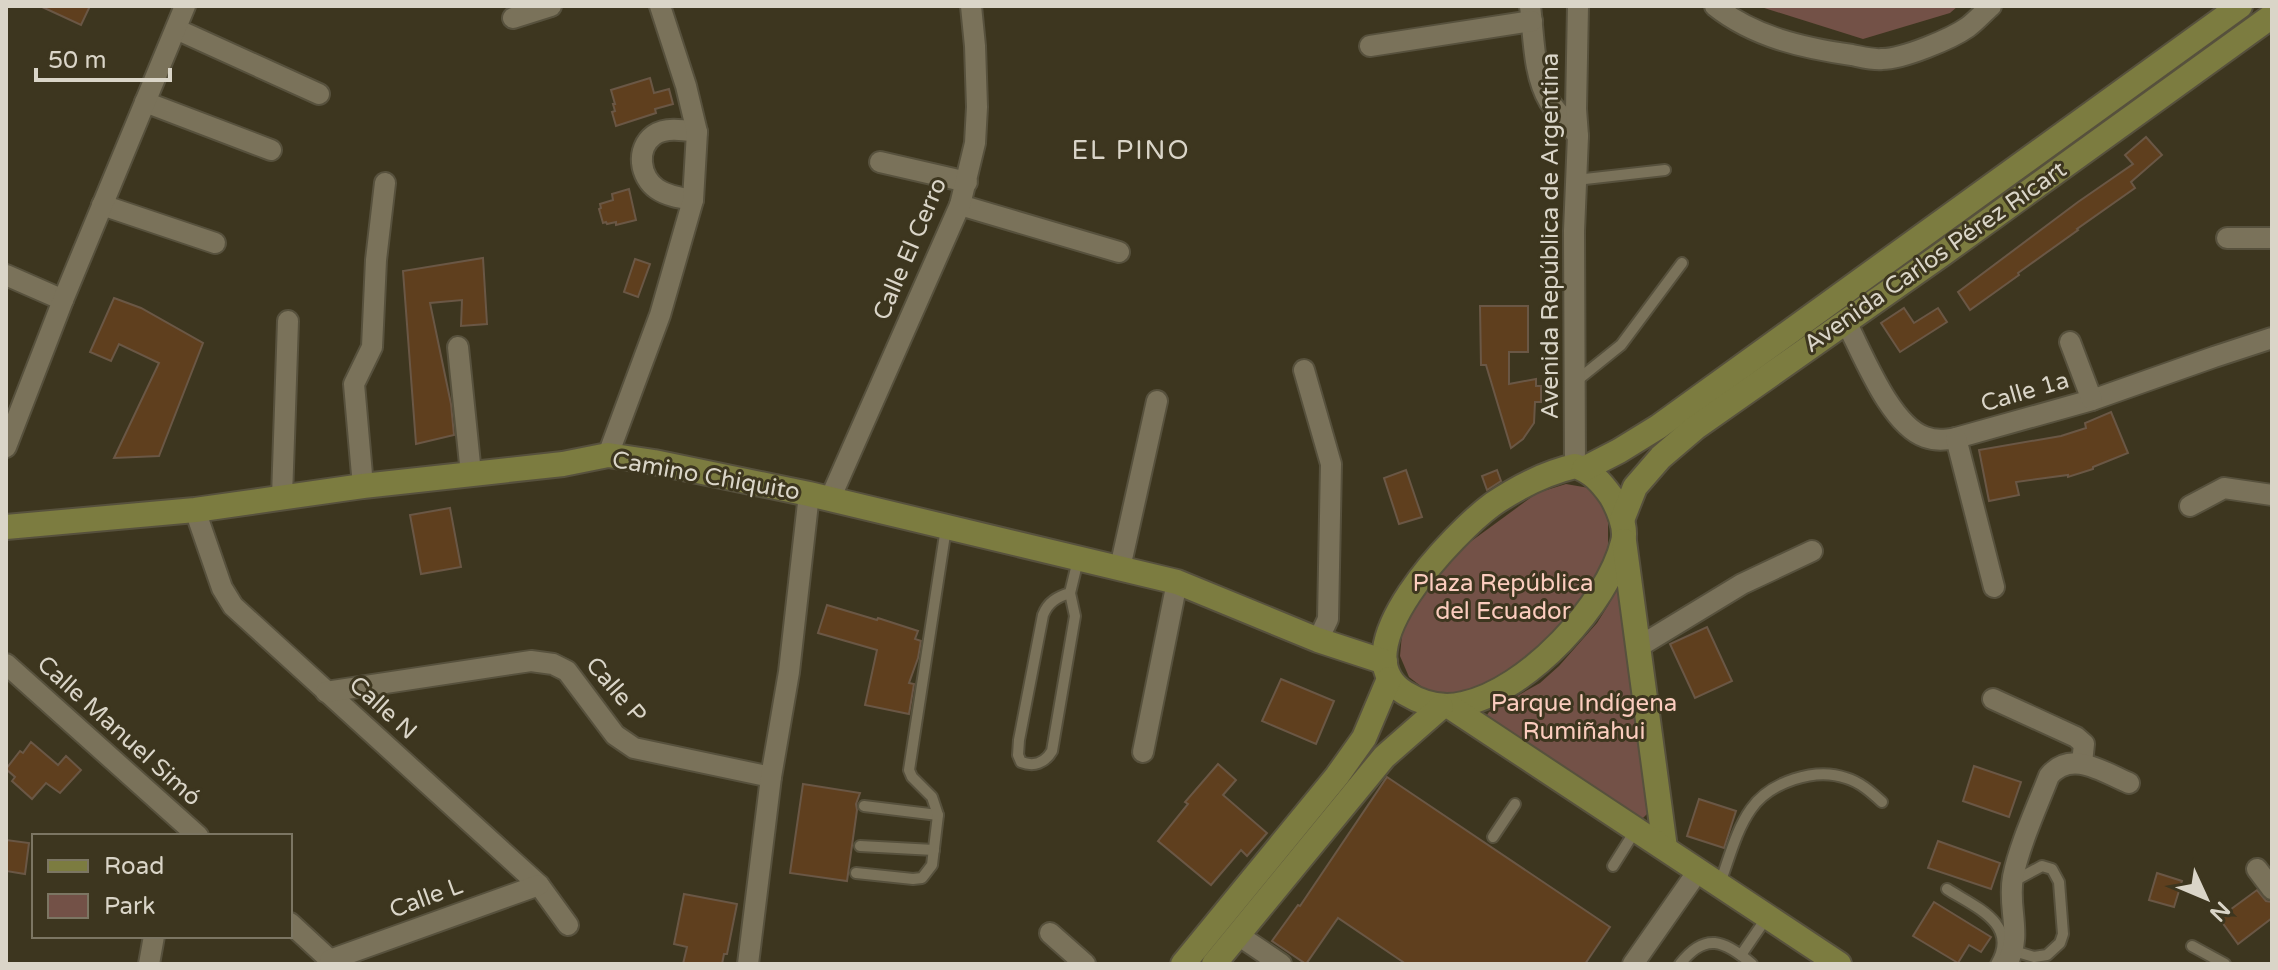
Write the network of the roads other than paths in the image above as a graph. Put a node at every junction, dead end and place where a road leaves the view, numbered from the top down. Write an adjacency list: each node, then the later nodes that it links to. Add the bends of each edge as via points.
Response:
1 (185, 6): 12 (street)
2 (551, 6): 11 (street)
3 (660, 6): 16 (street)
4 (971, 6): 22 (street, Calle El Cerro, via 977,107)
5 (1578, 6): 17 (street, Avenida República de Argentina)
6 (1715, 6): 7 (street, via 1732,20 1787,42 1881,60 1948,39)
7 (1991, 6)
8 (2240, 6): 46 (main road, Avenida Carlos Pérez Ricart, via 1658,427)
9 (1531, 13): 13 (street); 17 (street, via 1543,87)
10 (2272, 16): 35 (main road, Avenida Carlos Pérez Ricart)
11 (513, 18)
12 (176, 29): 14 (street); 15 (street)
13 (1370, 46)
14 (319, 94)
15 (145, 102): 18 (street); 25 (street)
16 (697, 132): 24 (street); 24 (street, via 672,129 654,135 642,157 649,183)
17 (1578, 136): 21 (street, Avenida República de Argentina)
18 (271, 150)
19 (880, 162): 22 (street)
20 (1665, 170): 21 (lane)
21 (1576, 180): 40 (street, Avenida República de Argentina)
22 (967, 182): 26 (street, Calle El Cerro)
23 (385, 183): 48 (street, via 372,347 354,384)
24 (693, 200): 45 (street, via 660,315)
25 (102, 205): 29 (street); 33 (street)
26 (960, 205): 30 (street); 50 (street, Calle El Cerro)
27 (2227, 238): 28 (street)
28 (2272, 238)
29 (215, 243)
30 (1119, 252)
31 (1682, 263): 40 (lane, via 1621,345)
32 (6, 275): 33 (street)
33 (63, 300): 44 (street)
34 (288, 321): 51 (street)
35 (1846, 322): 43 (street, Calle 1a, via 1897,415 1924,437); 56 (main road, Avenida Carlos Pérez Ricart, via 1661,457 1635,487)
36 (2272, 338): 41 (street, Calle 1a)
37 (2070, 342): 41 (street)
38 (458, 347): 47 (street)
39 (1304, 370): 63 (street, via 1331,464 1328,619)
40 (1574, 383): 46 (street, Avenida República de Argentina)
41 (2092, 400): 43 (street, Calle 1a)
42 (1157, 401): 59 (street)
43 (1956, 438): 61 (street)
44 (6, 447)
45 (608, 455): 47 (main road, Camino Chiquito); 50 (main road, Camino Chiquito)
46 (1579, 467): 56 (main road, via 1614,500); 66 (main road, via 1554,471 1518,488 1469,523 1439,554 1396,615 1387,643)
47 (471, 474): 48 (main road, Camino Chiquito)
48 (363, 486): 51 (main road, Camino Chiquito)
49 (2272, 495): 52 (street, via 2224,488)
50 (819, 496): 54 (main road, Camino Chiquito); 72 (street, Calle El Cerro)
51 (282, 497): 53 (main road, Camino Chiquito)
52 (2190, 506)
53 (195, 510): 55 (main road, Camino Chiquito); 67 (street, Calle N, via 233,606)
54 (946, 526): 58 (main road, Camino Chiquito); 78 (lane, via 909,770 932,797)
55 (6, 527)
56 (1623, 530): 64 (main road); 69 (main road, via 1612,570 1562,643 1507,685 1465,704)
57 (1812, 551): 64 (street, via 1742,584)
58 (1078, 558): 59 (main road, Camino Chiquito); 62 (lane)
59 (1120, 568): 60 (main road, Camino Chiquito)
60 (1177, 582): 63 (main road, Camino Chiquito); 70 (street)
61 (1994, 587)
62 (1070, 593): 62 (lane, via 1057,597 1043,615 1019,740 1018,755 1029,765 1042,762 1052,751 1075,616)
63 (1318, 640): 66 (main road, Camino Chiquito)
64 (1640, 646): 84 (main road)
65 (6, 664): 77 (street, Calle Manuel Simó)
66 (1387, 670): 69 (main road, via 1402,691); 109 (main road, via 1364,738)
67 (326, 692): 72 (street, Calle P, via 531,661 553,664 572,676 615,735 634,748); 91 (street, Calle N)
68 (1993, 699): 71 (street, via 2076,737 2084,744)
69 (1445, 706): 79 (main road); 99 (main road, via 1384,757)
70 (1143, 752)
71 (2082, 763): 73 (street); 90 (street, via 2060,765 2049,776)
72 (771, 777): 107 (street, Calle El Cerro)
73 (2129, 783)
74 (1882, 802): 92 (lane, via 1845,777 1814,776 1775,787 1750,809)
75 (1515, 804): 82 (lane)
76 (864, 806): 78 (lane)
77 (173, 813): 80 (street); 81 (street, Calle Manuel Simó)
78 (938, 815): 85 (lane)
79 (1636, 829): 84 (main road); 86 (lane)
80 (169, 834)
81 (196, 834)
82 (1493, 837)
83 (860, 846): 85 (lane)
84 (1665, 848): 88 (main road)
85 (934, 850): 89 (lane, via 932,865 922,878)
86 (1613, 866)
87 (2257, 869): 94 (street)
88 (1698, 871): 92 (main road); 112 (street)
89 (856, 873)
90 (2012, 882): 104 (street, via 2015,939); 104 (lane, via 2042,866 2052,869 2059,882 2063,934 2047,955)
91 (539, 885): 97 (street, Calle N); 105 (street, Calle L)
92 (1719, 885): 95 (main road)
93 (1947, 889): 117 (lane, via 1990,916 2000,929 2004,941)
94 (2272, 889)
95 (1768, 917): 100 (main road); 103 (lane)
96 (292, 925): 105 (street)
97 (568, 925)
98 (1050, 933): 108 (street)
99 (1238, 935): 110 (main road); 111 (street)
100 (1798, 937): 115 (main road); 116 (main road)
101 (154, 938): 106 (street)
102 (2192, 946): 118 (lane)
103 (1741, 955): 113 (lane, via 1714,942 1702,943); 114 (lane)
104 (2010, 958)
105 (330, 962)
106 (149, 964)
107 (748, 964)
108 (1085, 964)
109 (1183, 964)
110 (1214, 964)
111 (1281, 964)
112 (1633, 964)
113 (1680, 964)
114 (1752, 964)
115 (1812, 964)
116 (1839, 964)
117 (1996, 964)
118 (2225, 964)

